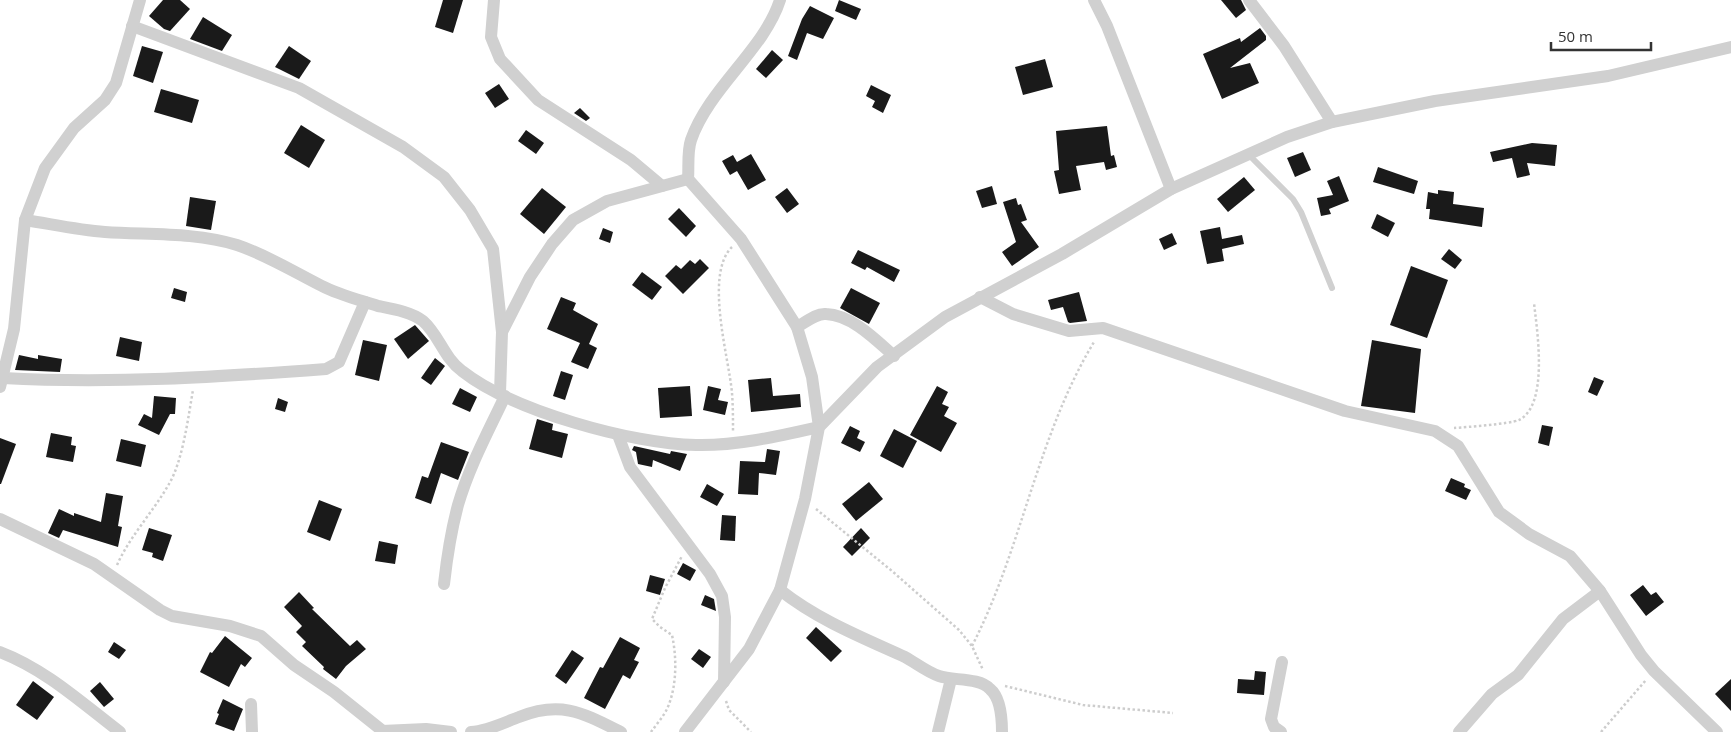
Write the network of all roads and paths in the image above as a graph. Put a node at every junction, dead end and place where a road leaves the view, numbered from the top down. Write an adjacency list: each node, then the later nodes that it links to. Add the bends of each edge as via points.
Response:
1 (140, 0): 6 (street)
2 (494, 0): 11 (street, via 491,37 500,59 538,100 631,160)
3 (780, 0): 10 (street, via 764,30 702,115 690,142)
4 (1094, 0): 12 (street)
5 (1249, 0): 8 (street, via 1284,46)
6 (132, 26): 13 (street, via 116,83 105,100 74,128 45,168); 21 (street, via 298,88 403,147 444,177 470,210 493,249)
7 (1731, 47): 8 (street, via 1608,76 1436,101)
8 (1332, 122): 9 (street)
9 (1247, 153): 12 (street); 15 (lane, via 1293,199)
10 (688, 179): 11 (street); 14 (street)
11 (662, 186): 21 (street, via 607,201 573,220 530,277)
12 (1171, 189): 16 (street, via 1062,254)
13 (25, 220): 17 (street, via 103,232 185,236 237,245 324,287); 24 (street, via 14,329)
14 (741, 239): 19 (street); 29 (path, via 726,253 721,270 721,323 732,392)
15 (1332, 288)
16 (980, 297): 20 (street, via 1013,314 1069,331); 22 (street, via 945,317)
17 (365, 302): 23 (street, via 346,350 332,367); 25 (street, via 422,320 446,356 462,372)
18 (1534, 303): 27 (path, via 1540,353 1538,379 1527,413 1518,420)
19 (797, 327): 22 (street, via 825,314 841,317); 26 (street, via 812,377)
20 (1103, 328): 27 (street, via 1345,411); 37 (path, via 1074,375 1032,484 997,592)
21 (502, 332): 25 (street)
22 (894, 356): 26 (street, via 877,367)
23 (195, 379): 24 (street); 33 (path, via 186,431 170,482 125,548)
24 (2, 382)
25 (503, 395): 28 (street, via 567,420); 34 (street, via 458,504 450,535)
26 (819, 427): 29 (street); 30 (street)
27 (1435, 431): 36 (street, via 1458,446 1499,512 1528,534 1570,556)
28 (618, 435): 29 (street, via 696,445); 32 (street, via 630,466)
29 (733, 442)
30 (804, 499): 35 (street); 37 (path, via 892,571 959,630)
31 (0, 519): 33 (street, via 94,564)
32 (689, 544): 42 (street, via 722,596 725,617); 52 (path, via 652,619 672,634 676,652 667,709)
33 (112, 576): 46 (street, via 172,616 230,626 262,636 294,665)
34 (444, 584)
35 (780, 590): 41 (street, via 828,622); 42 (street, via 753,642)
36 (1600, 591): 40 (street); 58 (street, via 1563,619 1518,675 1492,694)
37 (972, 646): 43 (path)
38 (0, 652): 47 (street, via 48,677)
39 (1282, 662): 57 (street, via 1271,719)
40 (1654, 671): 59 (path); 60 (street)
41 (951, 679): 43 (street); 55 (street)
42 (724, 682): 53 (street); 54 (path, via 729,710)
43 (989, 686): 45 (path, via 1024,690 1083,705); 56 (street, via 998,700)
44 (251, 704): 48 (street)
45 (1173, 713)
46 (383, 731): 49 (street, via 426,729)
47 (120, 732)
48 (252, 732)
49 (451, 732)
50 (470, 732): 51 (street, via 528,713 562,708 583,713)
51 (621, 732)
52 (651, 732)
53 (685, 732)
54 (751, 732)
55 (938, 732)
56 (1002, 732)
57 (1281, 732)
58 (1458, 732)
59 (1601, 732)
60 (1716, 732)

